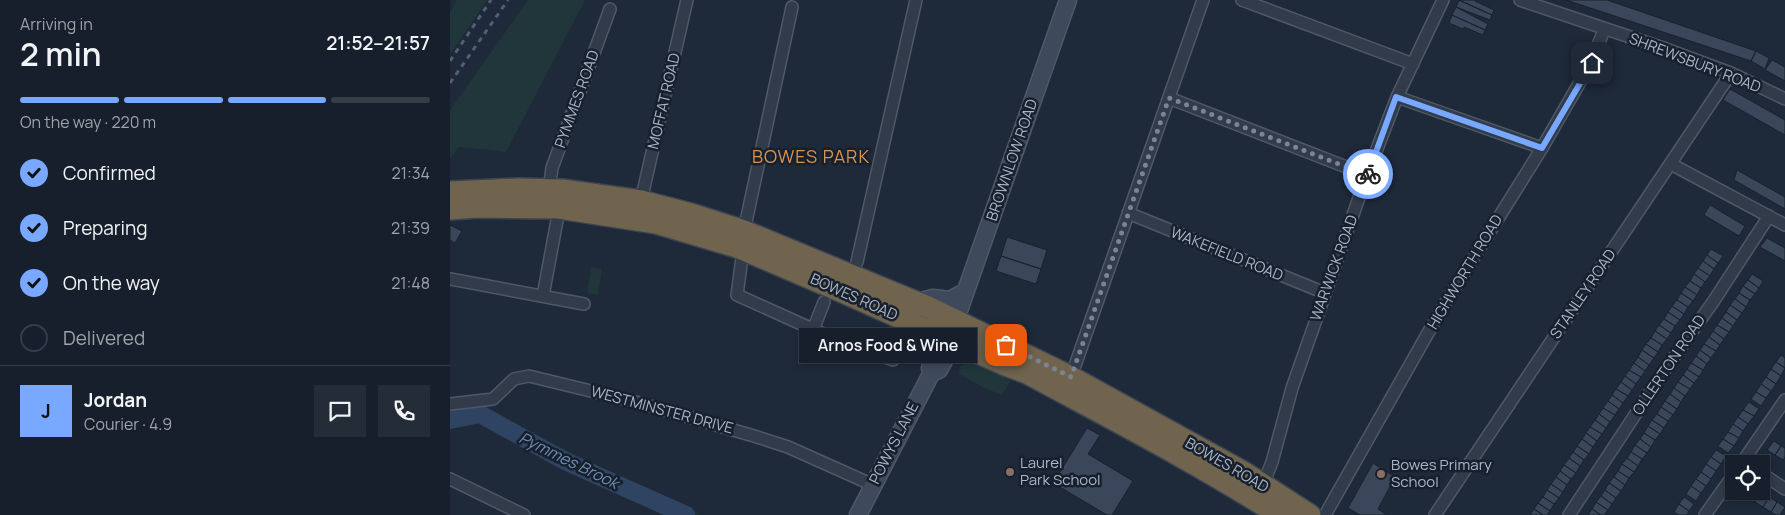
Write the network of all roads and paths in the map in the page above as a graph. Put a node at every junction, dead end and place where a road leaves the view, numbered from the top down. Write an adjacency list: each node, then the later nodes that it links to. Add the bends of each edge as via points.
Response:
1 (687, 0): 22 (street, MOFFAT ROAD)
2 (916, 0): 27 (street)
3 (1068, 0): 29 (main road, BROWNLOW ROAD)
4 (1203, 0): 14 (street)
5 (1242, 0): 11 (street)
6 (1442, 0): 11 (street, WARWICK ROAD)
7 (1520, 0): 10 (street, SHREWSBURY ROAD)
8 (792, 6): 26 (street)
9 (610, 9): 20 (street, PYMMES ROAD, via 552,168)
10 (1604, 30): 12 (street, SHREWSBURY ROAD); 16 (street, HIGHWORTH ROAD, via 1592,63)
11 (1413, 64): 13 (street, WARWICK ROAD)
12 (1731, 73): 15 (street, SHREWSBURY ROAD); 17 (street, STANLEY ROAD)
13 (1396, 97): 16 (street); 18 (street, WARWICK ROAD)
14 (1169, 98): 18 (street); 23 (street)
15 (1785, 99)
16 (1542, 148): 52 (street, HIGHWORTH ROAD, via 1440,310)
17 (1671, 164): 24 (street); 53 (street, STANLEY ROAD)
18 (1367, 175): 30 (street, WARWICK ROAD)
19 (450, 192): 20 (highway, BOWES ROAD)
20 (557, 196): 21 (highway, BOWES ROAD); 22 (highway, BOWES ROAD); 31 (street, PYMMES ROAD)
21 (450, 209)
22 (639, 210): 26 (highway, BOWES ROAD, via 692,214)
23 (1128, 214): 30 (street, WAKEFIELD ROAD); 38 (street)
24 (1769, 216): 25 (street); 54 (street, OLLERTON ROAD)
25 (1785, 225)
26 (743, 240): 27 (highway, BOWES ROAD); 35 (street, via 737,295); 36 (highway, BOWES ROAD, via 845,293)
27 (855, 269): 33 (highway, BOWES ROAD)
28 (450, 279): 31 (street)
29 (966, 292): 33 (main road, via 950,300 933,298); 36 (main road, BROWNLOW ROAD)
30 (1325, 294): 47 (street, WARWICK ROAD)
31 (543, 296): 34 (street)
32 (824, 302): 35 (street)
33 (917, 302): 36 (highway, BOWES ROAD)
34 (584, 304)
35 (813, 330): 37 (street)
36 (952, 330): 38 (highway, BOWES ROAD); 44 (main road, POWYS LANE, via 951,348 939,370 932,372); 47 (highway, BOWES ROAD, via 1004,365 1027,373)
37 (893, 360)
38 (1071, 377): 47 (highway, BOWES ROAD, via 1245,473)
39 (1785, 400): 41 (street)
40 (450, 404): 44 (street, WESTMINSTER DRIVE, via 492,399 514,379 529,376 645,404 754,436 788,447)
41 (1748, 455)
42 (450, 479): 48 (street)
43 (1770, 479): 46 (street)
44 (873, 485): 49 (main road, POWYS LANE)
45 (1725, 487): 55 (street)
46 (1785, 488)
47 (1260, 493): 50 (highway, BOWES ROAD); 51 (highway, BOWES ROAD)
48 (524, 515)
49 (858, 515)
50 (1279, 515)
51 (1310, 515)
52 (1325, 515)
53 (1435, 515)
54 (1569, 515)
55 (1705, 515)

